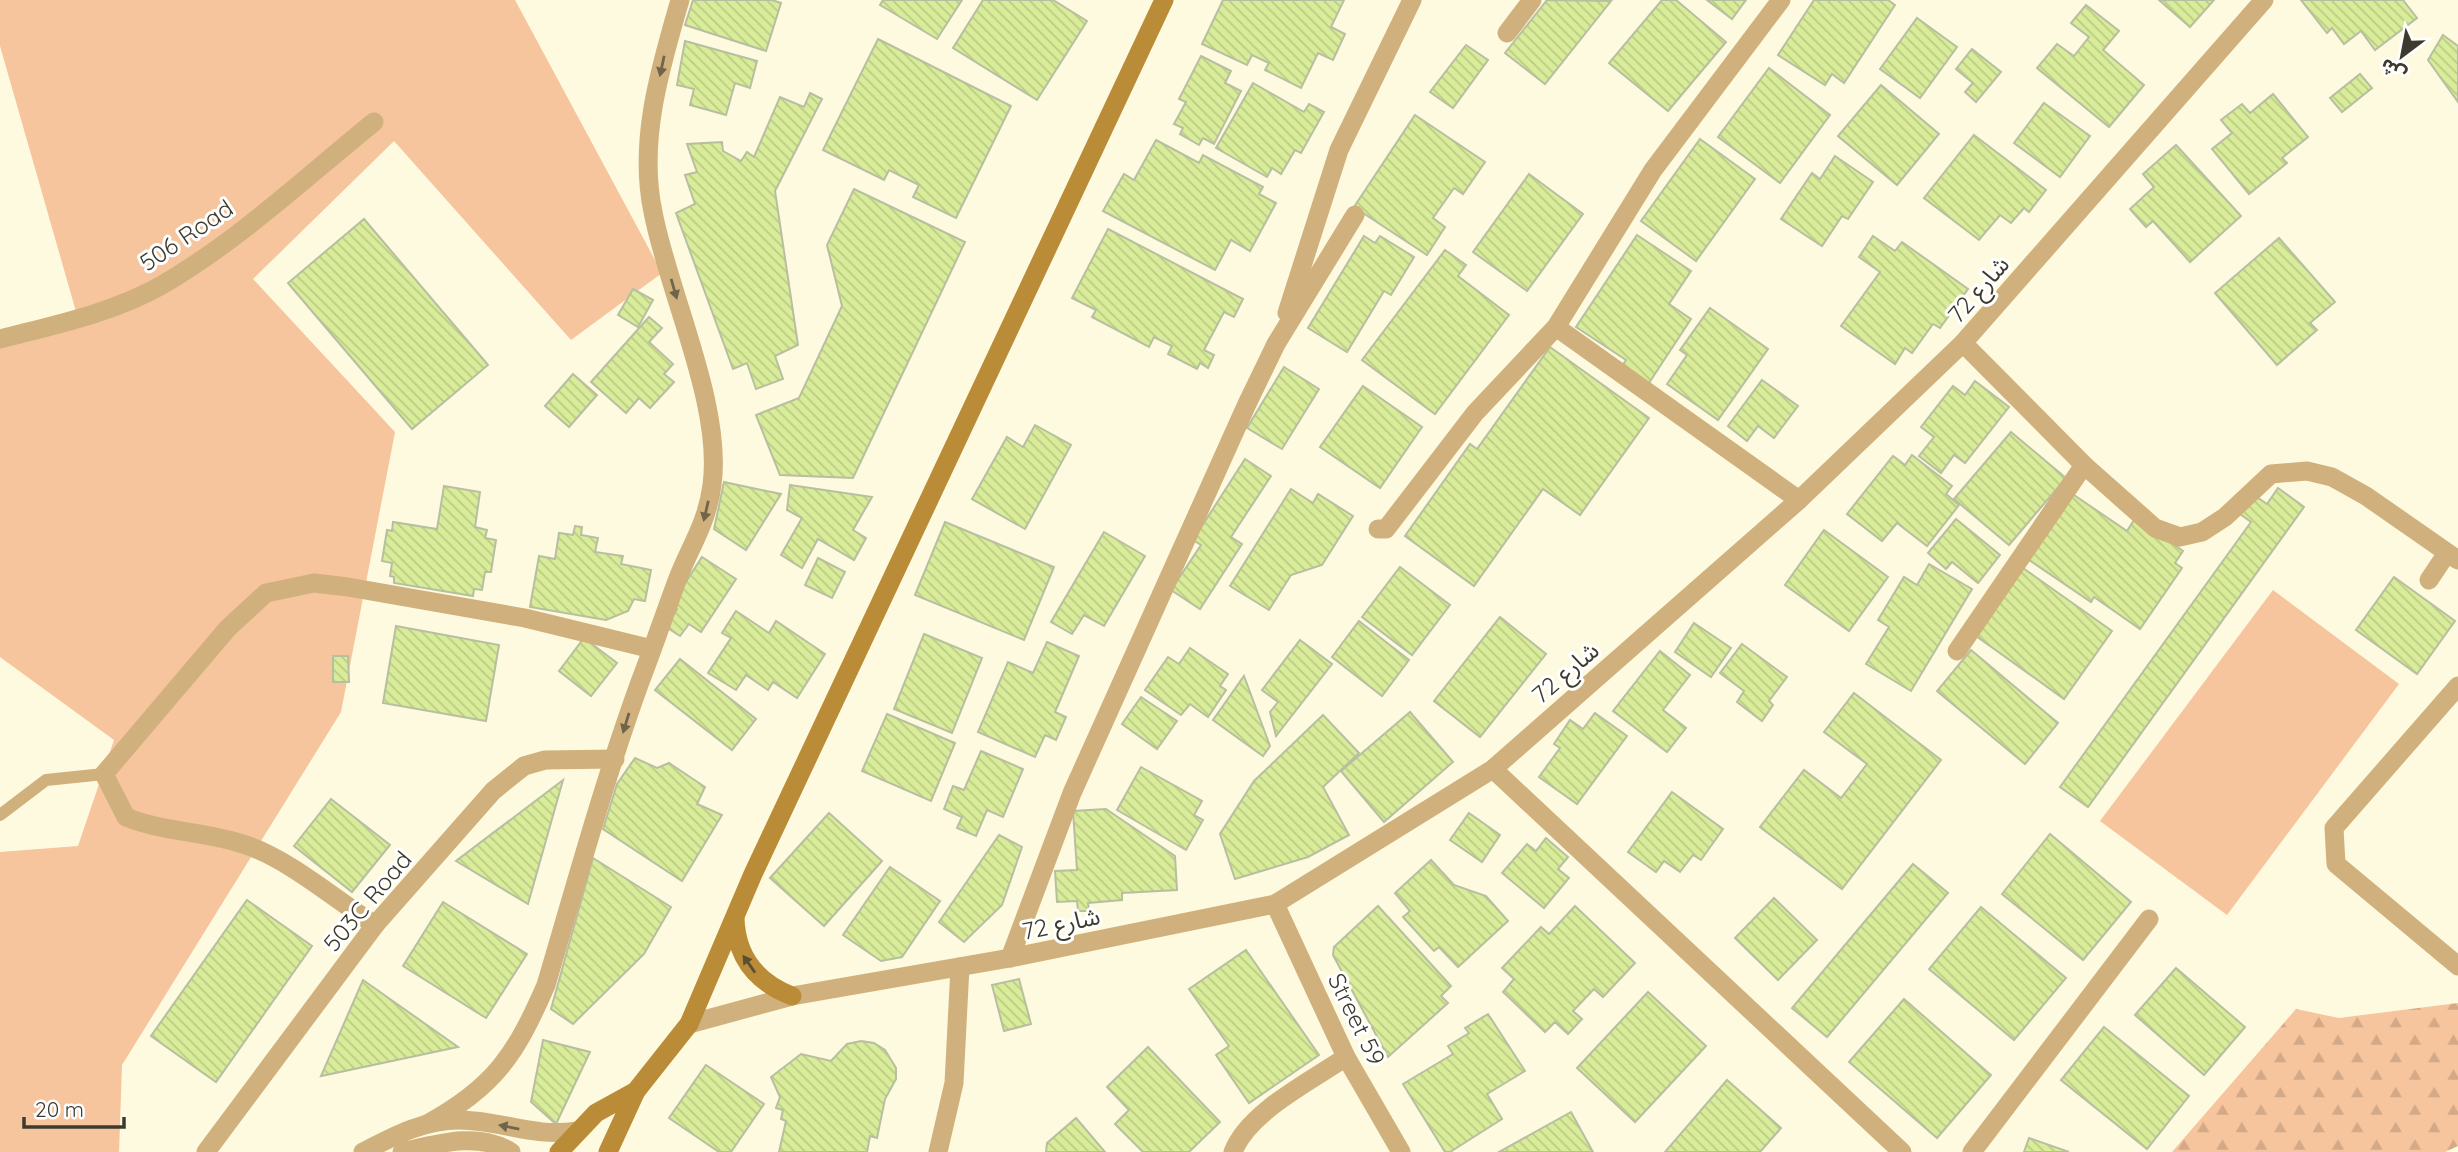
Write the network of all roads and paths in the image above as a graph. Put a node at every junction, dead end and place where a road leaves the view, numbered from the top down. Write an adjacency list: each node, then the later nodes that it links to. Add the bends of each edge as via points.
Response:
1 (680, 0): 19 (street, one-way to 19, via 663,58 647,145 652,211 702,390 712,483 701,532 679,575)
2 (1164, 0): 27 (main road)
3 (1412, 0): 13 (street, via 1339,150)
4 (1532, 0): 7 (street)
5 (1780, 0): 10 (street, via 1653,170)
6 (2264, 0): 12 (street, شارع 72)
7 (1507, 33)
8 (374, 122): 11 (street, 506 Road, via 232,237 161,285 81,318)
9 (1356, 215): 13 (street)
10 (1556, 327): 15 (street); 16 (street, via 1475,413 1386,529)
11 (0, 340)
12 (1963, 343): 14 (street); 15 (street, شارع 72)
13 (1276, 344): 30 (street, via 1072,793)
14 (2084, 464): 17 (street, via 2155,528 2180,537 2202,532 2225,517 2270,474 2307,471 2332,477); 20 (street)
15 (1799, 500): 23 (street, شارع 72)
16 (1378, 529)
17 (2453, 557): 18 (street)
18 (2429, 580)
19 (652, 649): 22 (street, one-way to 22); 24 (street, via 525,618 348,587 314,583 266,593 228,628)
20 (1956, 651)
21 (2458, 686): 31 (street, via 2334,828 2336,864)
22 (615, 759): 29 (street, 503C Road, via 545,760 524,766 493,792); 37 (street, via 546,985 526,1030 483,1087)
23 (1493, 769): 26 (street, شارع 72); 48 (street)
24 (104, 774): 25 (lane, via 46,780); 29 (street, via 126,817 150,827 217,835 250,846)
25 (0, 814)
26 (1275, 904): 30 (street, شارع 72); 35 (street, Street 59)
27 (735, 914): 33 (main road, one-way to 27, via 767,984 748,965 740,950); 34 (main road)
28 (2149, 919): 49 (street)
29 (375, 925): 39 (street, 503C Road)
30 (1010, 958): 32 (street, شارع 72)
31 (2458, 966)
32 (960, 968): 33 (street, شارع 72); 45 (street, via 954,1083)
33 (792, 996): 34 (street, شارع 72)
34 (690, 1024): 36 (main road)
35 (1346, 1057): 46 (street, via 1262,1114 1238,1139); 47 (street, Street 59)
36 (636, 1091): 38 (main road, via 596,1113); 44 (main road)
37 (427, 1124): 38 (street, one-way to 37, via 541,1134 459,1120); 40 (street)
38 (576, 1131): 43 (main road)
39 (206, 1152)
40 (363, 1152)
41 (402, 1152): 42 (street, via 460,1141 484,1142)
42 (511, 1152)
43 (559, 1152)
44 (608, 1152)
45 (938, 1152)
46 (1233, 1152)
47 (1401, 1152)
48 (1902, 1152)
49 (1972, 1152)

